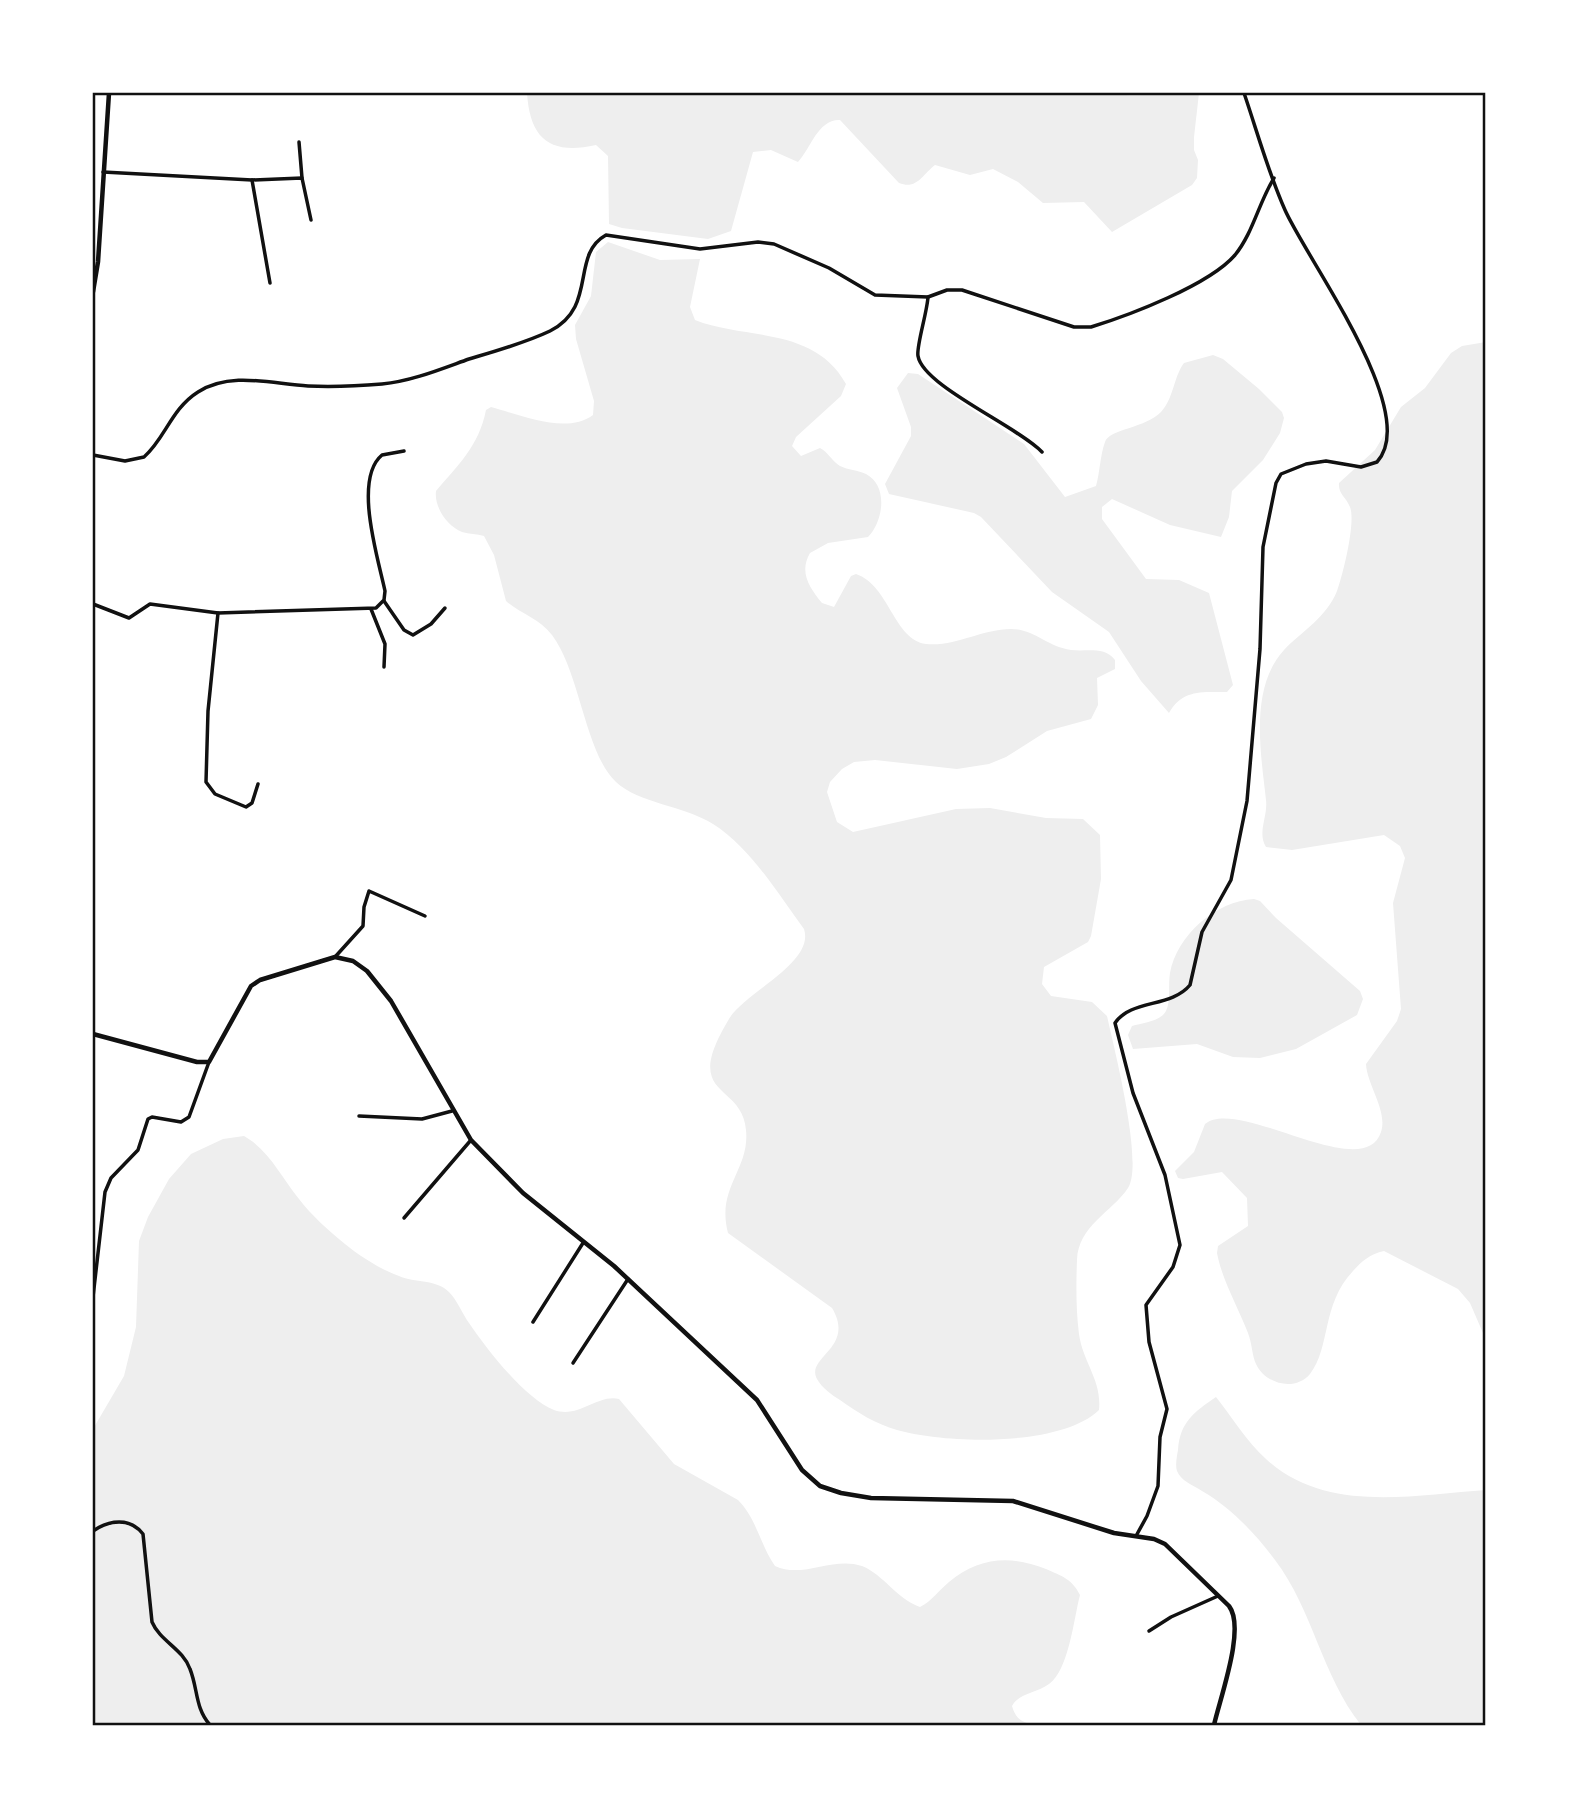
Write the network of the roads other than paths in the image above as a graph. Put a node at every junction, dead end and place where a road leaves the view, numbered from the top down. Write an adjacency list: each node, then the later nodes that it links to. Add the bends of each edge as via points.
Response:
1 (109, 93): 4 (street)
2 (1244, 93): 6 (street)
3 (299, 142): 5 (street)
4 (103, 172): 7 (street); 9 (street)
5 (302, 178): 7 (street); 8 (street)
6 (1274, 178): 12 (street, via 1236,253 1224,266 1114,320 1074,327 962,290); 37 (street, via 1302,243 1375,372 1387,428 1385,451 1377,462 1361,467 1326,461 1306,464 1281,474 1276,483 1263,547 1247,801 1233,872 1202,932 1190,985 1174,997 1129,1011 1115,1023 1133,1093 1165,1175 1180,1245 1173,1267 1146,1304 1149,1342 1167,1409 1160,1437 1158,1486)
7 (251, 180): 10 (street)
8 (311, 220)
9 (95, 260): 11 (street)
10 (270, 283)
11 (93, 292)
12 (928, 297): 14 (street, via 917,355 923,369); 15 (street, via 875,295 774,244 700,249 606,235 589,256 577,307 568,321 539,336 401,381 310,386 235,380 214,385 179,408 144,457 125,461)
13 (404, 451): 16 (street, via 387,452 375,460 368,485)
14 (1042, 452)
15 (93, 455)
16 (384, 600): 18 (street, via 404,630 413,635); 19 (street)
17 (93, 604): 20 (street, via 129,618 150,604)
18 (446, 608)
19 (370, 609): 20 (street); 21 (street, via 385,644)
20 (218, 613): 22 (street, via 206,782 215,794 246,807)
21 (384, 667)
22 (258, 784)
23 (425, 916): 24 (street, via 369,891 363,926)
24 (335, 957): 26 (street, via 251,986); 27 (street, via 359,963 383,989)
25 (93, 1034): 26 (street)
26 (209, 1062): 33 (street, via 189,1116 181,1122 148,1119 138,1150 111,1178 103,1206)
27 (453, 1111): 28 (street, via 422,1119); 29 (street)
28 (359, 1115)
29 (471, 1140): 30 (street); 31 (street, via 523,1193)
30 (404, 1218)
31 (583, 1243): 32 (street); 34 (street)
32 (628, 1279): 35 (street); 37 (street, via 757,1399 802,1470 820,1486 872,1498 1013,1500)
33 (93, 1297)
34 (533, 1322)
35 (573, 1363)
36 (93, 1531): 40 (street, via 113,1522 129,1522 143,1534 152,1622 184,1658 196,1699)
37 (1136, 1536): 38 (street, via 1165,1544)
38 (1218, 1596): 39 (street); 41 (street, via 1234,1612 1237,1625)
39 (1149, 1631)
40 (210, 1725)
41 (1214, 1725)

